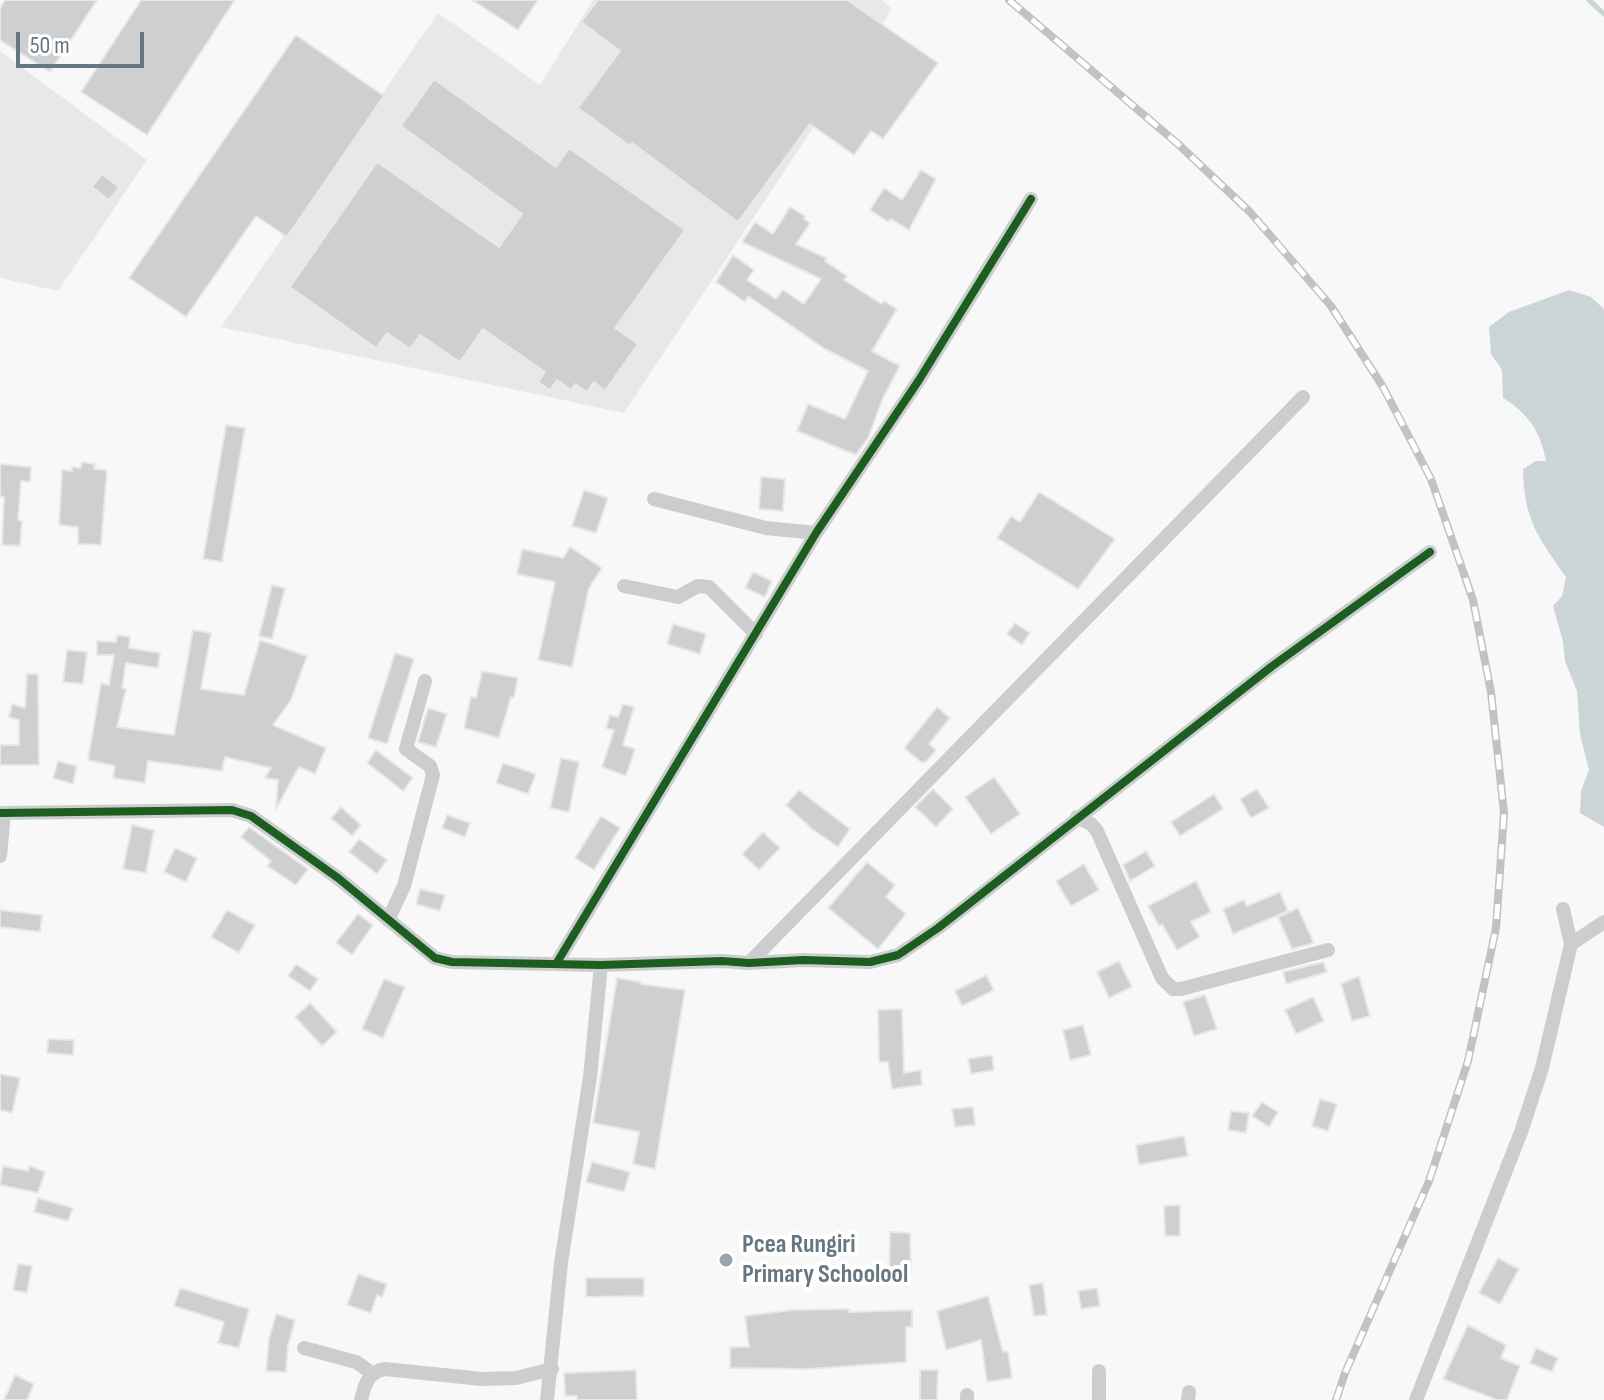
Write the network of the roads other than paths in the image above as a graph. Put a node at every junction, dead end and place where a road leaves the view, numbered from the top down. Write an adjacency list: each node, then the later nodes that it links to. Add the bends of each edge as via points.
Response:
1 (1031, 199): 4 (street)
2 (1303, 397): 17 (street)
3 (654, 499): 4 (street, via 766,528)
4 (816, 533): 7 (street)
5 (1430, 552): 10 (street)
6 (624, 586): 7 (street, via 678,597 698,586 709,587)
7 (756, 634): 18 (street)
8 (425, 681): 13 (street, via 406,745 433,775 404,886)
9 (2, 813): 11 (street); 13 (street, via 232,810 251,816)
10 (1077, 817): 16 (street, via 1097,831 1162,978 1173,989); 17 (street, via 898,955 870,962)
11 (0, 856)
12 (1563, 909): 15 (street)
13 (388, 920): 18 (street, via 435,958 470,964)
14 (1604, 922): 15 (street)
15 (1571, 944): 27 (street, via 1521,1132)
16 (1328, 950)
17 (749, 963): 19 (street)
18 (556, 964): 19 (street)
19 (601, 965): 21 (street)
20 (304, 1348): 23 (street, via 356,1362)
21 (552, 1369): 23 (street, via 482,1379 402,1369); 25 (street)
22 (1099, 1371): 26 (street)
23 (372, 1373): 24 (street)
24 (361, 1400)
25 (547, 1400)
26 (1099, 1400)
27 (1416, 1400)

